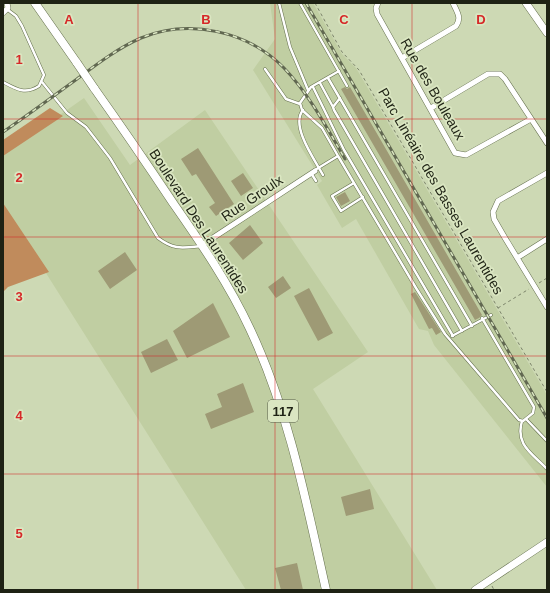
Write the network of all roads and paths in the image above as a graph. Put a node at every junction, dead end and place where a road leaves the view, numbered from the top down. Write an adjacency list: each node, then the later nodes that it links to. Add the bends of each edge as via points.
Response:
1 (7, 3): 9 (street)
2 (36, 3): 36 (main road, Boulevard Des Laurentides / 117, bridge)
3 (279, 3): 20 (lane, via 290,47)
4 (300, 3): 13 (lane)
5 (314, 3): 41 (path, Parc Linéaire des Basses Laurentides, via 342,52 357,67)
6 (378, 3): 11 (street, Rue des Bouleaux, via 377,14)
7 (453, 3): 11 (street, via 460,16 456,26)
8 (526, 3): 10 (street)
9 (5, 11): 16 (lane, via 16,16 22,26 43,71)
10 (547, 34)
11 (402, 58): 24 (street, Rue des Bouleaux)
12 (265, 69): 22 (lane, via 286,99)
13 (339, 71): 14 (lane); 19 (lane)
14 (328, 78): 17 (lane); 21 (lane)
15 (3, 82): 16 (lane, via 16,90 25,91 37,88)
16 (42, 82): 36 (lane, via 67,114 89,131 110,158 158,238 180,248)
17 (320, 83): 18 (lane); 23 (lane)
18 (313, 86): 20 (lane); 46 (lane, via 344,150)
19 (347, 86)
20 (308, 90): 22 (lane)
21 (340, 98): 23 (lane); 44 (lane)
22 (300, 104): 25 (lane)
23 (333, 107): 45 (lane)
24 (431, 108): 26 (street, via 488,74 494,73 505,78); 26 (street, Rue des Bouleaux, via 455,153 460,155 466,155)
25 (303, 110): 28 (lane, via 318,123); 29 (lane, via 299,117 299,127)
26 (531, 119): 27 (street)
27 (547, 142)
28 (338, 156): 29 (lane); 33 (lane)
29 (315, 170): 31 (lane); 32 (lane); 36 (street, Rue Groulx)
30 (547, 173): 37 (street, via 498,201 494,206 494,219)
31 (323, 175)
32 (316, 181)
33 (354, 183): 34 (lane); 34 (lane, via 332,196 341,211)
34 (363, 197): 47 (lane)
35 (547, 239): 37 (street)
36 (202, 245): 55 (main road, Boulevard Des Laurentides / 117, via 244,316 276,392 295,452)
37 (517, 258): 39 (street)
38 (547, 278): 39 (path)
39 (532, 287): 40 (street); 41 (path)
40 (547, 307)
41 (498, 308): 48 (path, Parc Linéaire des Basses Laurentides)
42 (490, 315): 43 (lane)
43 (482, 319): 44 (lane); 49 (lane, via 534,407 533,413)
44 (472, 326): 45 (lane)
45 (462, 331): 46 (lane)
46 (453, 336): 47 (lane)
47 (449, 339): 50 (lane)
48 (547, 392)
49 (526, 419): 50 (lane); 51 (lane)
50 (522, 421): 52 (lane, via 521,440)
51 (547, 441)
52 (547, 469)
53 (547, 542): 56 (street)
54 (492, 584): 57 (path)
55 (326, 590)
56 (475, 590)
57 (494, 590)

